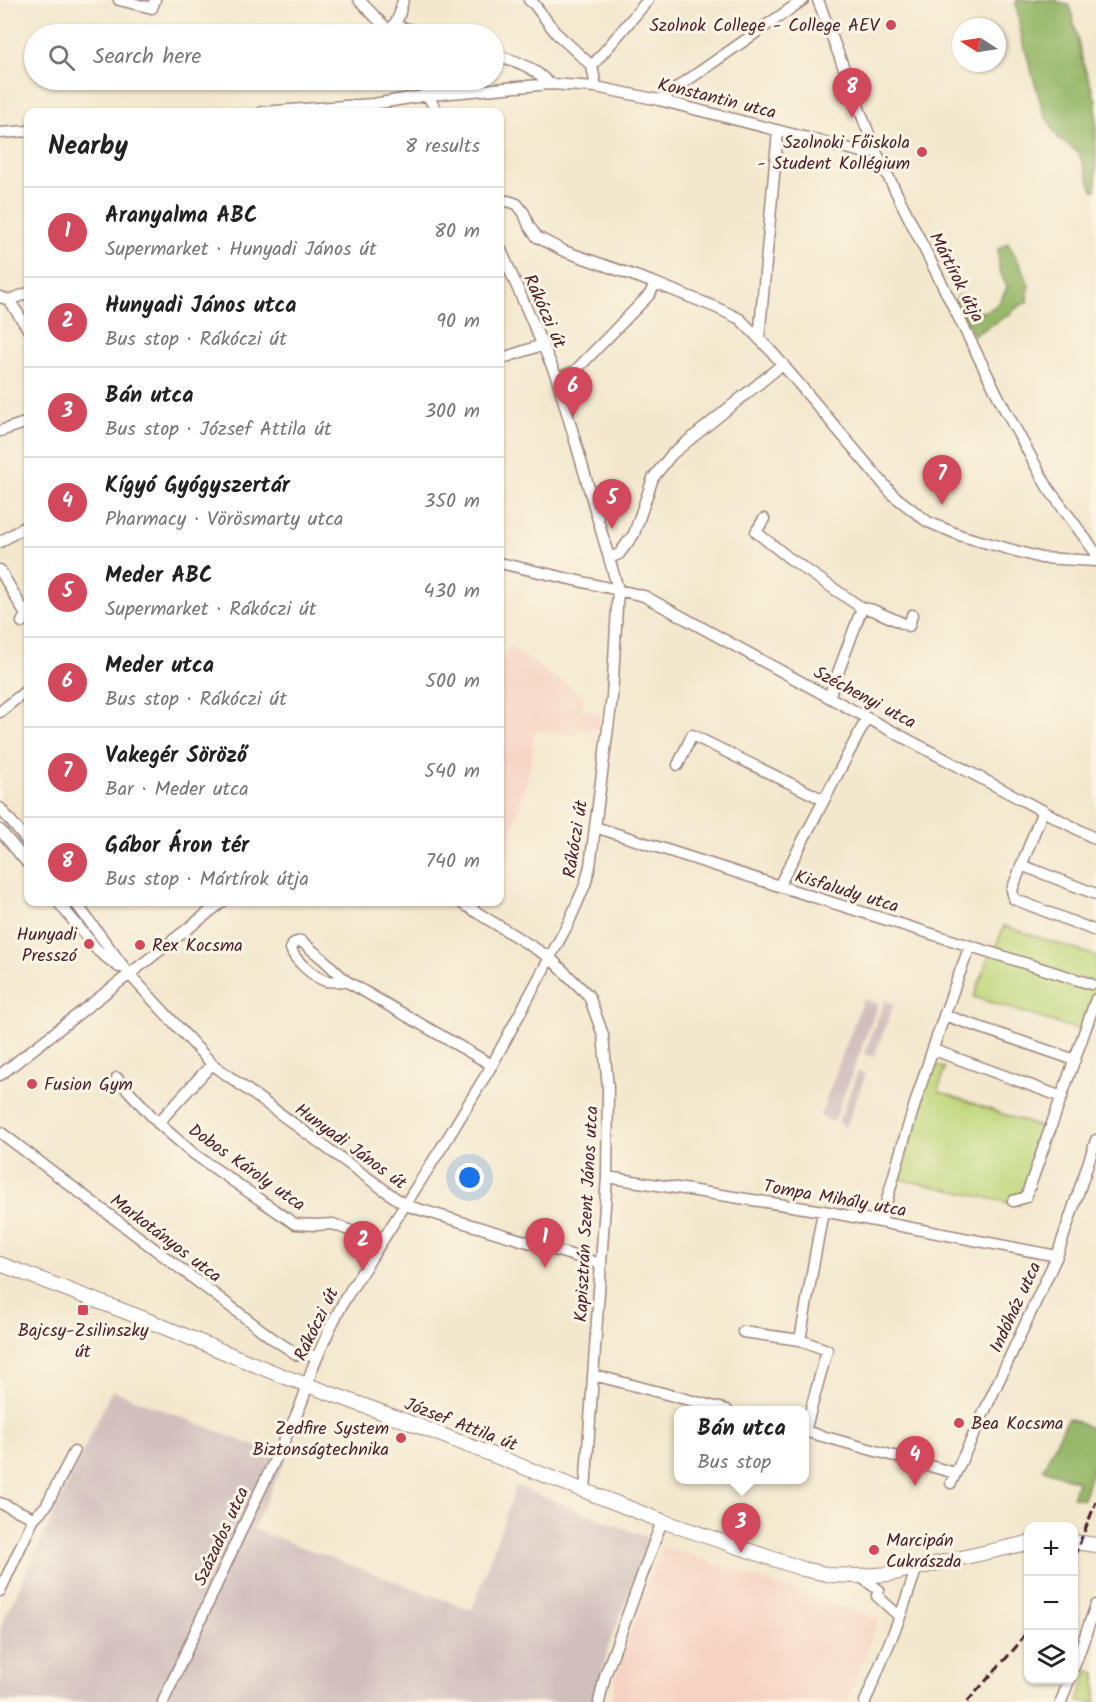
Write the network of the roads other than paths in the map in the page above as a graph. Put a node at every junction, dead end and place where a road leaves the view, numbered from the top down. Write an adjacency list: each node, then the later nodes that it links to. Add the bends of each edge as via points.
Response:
1 (118, 0): 8 (street)
2 (359, 0): 9 (street)
3 (403, 0): 10 (street)
4 (529, 0): 12 (street, via 556,33)
5 (648, 0): 12 (street)
6 (803, 0): 19 (street)
7 (818, 0): 25 (street, Mártírok útja)
8 (153, 4)
9 (382, 24)
10 (395, 24)
11 (504, 58): 13 (street, via 522,63)
12 (592, 66): 14 (street)
13 (550, 84): 14 (street, Konstantin utca); 15 (street, Konstantin utca)
14 (596, 87): 19 (street, Konstantin utca)
15 (504, 88)
16 (426, 90): 18 (street)
17 (484, 90): 18 (street, Konstantin utca)
18 (429, 95): 20 (street, Konstantin utca); 21 (street)
19 (659, 100): 23 (street, Konstantin utca)
20 (318, 108)
21 (435, 108)
22 (24, 131): 24 (street)
23 (778, 131): 25 (street, Konstantin utca, via 862,152); 32 (street)
24 (0, 133)
25 (875, 150): 42 (street, Mártírok útja, via 1003,406 1048,488)
26 (504, 202): 28 (street, via 517,204 537,237 564,251)
27 (504, 257): 33 (street, Rákóczi út)
28 (655, 283): 32 (street, via 740,319); 36 (street, via 650,294 575,371)
29 (24, 294): 30 (street)
30 (4, 299): 31 (street)
31 (24, 324)
32 (759, 339): 35 (street)
33 (542, 345): 34 (street); 36 (street, Rákóczi út)
34 (504, 358)
35 (783, 364): 43 (street, via 672,454 653,478 634,534 620,554); 44 (street, via 893,495 928,522 962,536 1041,558)
36 (557, 378): 43 (street, Rákóczi út)
37 (24, 423): 38 (street)
38 (0, 432)
39 (764, 519): 48 (street, via 756,532)
40 (24, 527): 41 (street)
41 (0, 542)
42 (1096, 553)
43 (609, 558): 47 (street, Rákóczi út)
44 (1096, 561)
45 (504, 564): 47 (street, Széchenyi utca)
46 (0, 570): 49 (street)
47 (618, 589): 54 (street, Széchenyi utca, via 644,596); 61 (street, Rákóczi út, via 612,697)
48 (862, 608): 50 (street, via 909,626); 54 (street)
49 (24, 612)
50 (912, 615)
51 (24, 618): 52 (street)
52 (22, 622)
53 (24, 692): 55 (street)
54 (829, 697): 56 (street, Széchenyi utca)
55 (0, 712)
56 (867, 718): 58 (street); 60 (street, Széchenyi utca)
57 (678, 765): 58 (street, via 692,735)
58 (824, 800): 67 (street)
59 (0, 808): 63 (street)
60 (1043, 810): 64 (street, Széchenyi utca); 66 (street)
61 (595, 827): 67 (street, Kisfaludy utca); 75 (street, Rákóczi út, via 585,885)
62 (0, 830): 65 (street)
63 (24, 837)
64 (1096, 838)
65 (24, 859)
66 (1021, 865): 68 (street); 73 (street, via 1012,890 1014,899)
67 (779, 886): 74 (street, Kisfaludy utca)
68 (1096, 894)
69 (61, 906): 76 (street, Hunyadi János út, via 98,951)
70 (78, 906): 76 (street, Hunyadi János út)
71 (217, 906): 76 (street)
72 (466, 906): 75 (street, Kapisztrán Szent János utca)
73 (1096, 930)
74 (970, 946): 78 (street, Kisfaludy utca); 80 (street)
75 (549, 957): 84 (street, Rákóczi út); 91 (street, Kapisztrán Szent János utca, via 589,996 603,1035 608,1088)
76 (129, 974): 83 (street, Hunyadi János út); 85 (street)
77 (346, 981): 77 (street, via 301,941 294,944 293,955 319,977); 84 (street)
78 (1091, 984)
79 (1096, 999): 82 (street)
80 (944, 1015): 81 (street); 82 (street)
81 (934, 1050): 87 (street); 95 (street)
82 (1075, 1060): 87 (street)
83 (212, 1064): 88 (street); 93 (street, Hunyadi János út)
84 (492, 1065): 93 (street, Rákóczi út)
85 (0, 1075)
86 (117, 1078): 88 (street, Dobos Károly utca)
87 (1062, 1097): 92 (street, via 1026,1197)
88 (159, 1123): 96 (street, Dobos Károly utca, via 194,1154 295,1224 333,1224)
89 (0, 1132): 102 (street, Markotányos utca, via 272,1338 298,1355)
90 (1096, 1140): 97 (street, Indóház utca)
91 (607, 1177): 94 (street, Tompa Mihály utca); 99 (street, Kapisztrán Szent János utca)
92 (1013, 1201)
93 (405, 1205): 96 (street, Rákóczi út); 99 (street, Hunyadi János út)
94 (823, 1211): 95 (street, Tompa Mihály utca); 101 (street)
95 (881, 1221): 97 (street, Tompa Mihály utca)
96 (377, 1249): 102 (street, Rákóczi út, via 345,1299)
97 (1057, 1256): 107 (street, Indóház utca, via 953,1478)
98 (0, 1264): 104 (main road, József Attila út)
99 (601, 1264): 103 (street, Kapisztrán Szent János utca)
100 (743, 1332): 101 (street)
101 (800, 1340): 106 (street, via 827,1350)
102 (318, 1356): 104 (street, Rákóczi út)
103 (594, 1375): 105 (street); 109 (street, Kapisztrán Szent János utca)
104 (307, 1384): 109 (main road, József Attila út); 123 (street, Százados utca, via 295,1418)
105 (712, 1406)
106 (809, 1416)
107 (809, 1432)
108 (74, 1452): 111 (street, via 46,1506)
109 (585, 1491): 112 (main road, József Attila út)
110 (0, 1503): 111 (street)
111 (34, 1518): 118 (street)
112 (662, 1521): 117 (main road, József Attila út, via 803,1569); 124 (street)
113 (1078, 1543): 115 (main road)
114 (1024, 1544): 116 (main road, József Attila út)
115 (1096, 1545)
116 (918, 1567): 117 (main road, József Attila út); 120 (street)
117 (859, 1576): 120 (street, via 879,1590 877,1596)
118 (0, 1591)
119 (1096, 1605): 121 (street)
120 (900, 1617): 125 (street)
121 (1078, 1656)
122 (1068, 1684): 126 (street)
123 (163, 1702)
124 (599, 1702)
125 (865, 1702)
126 (1061, 1702)

